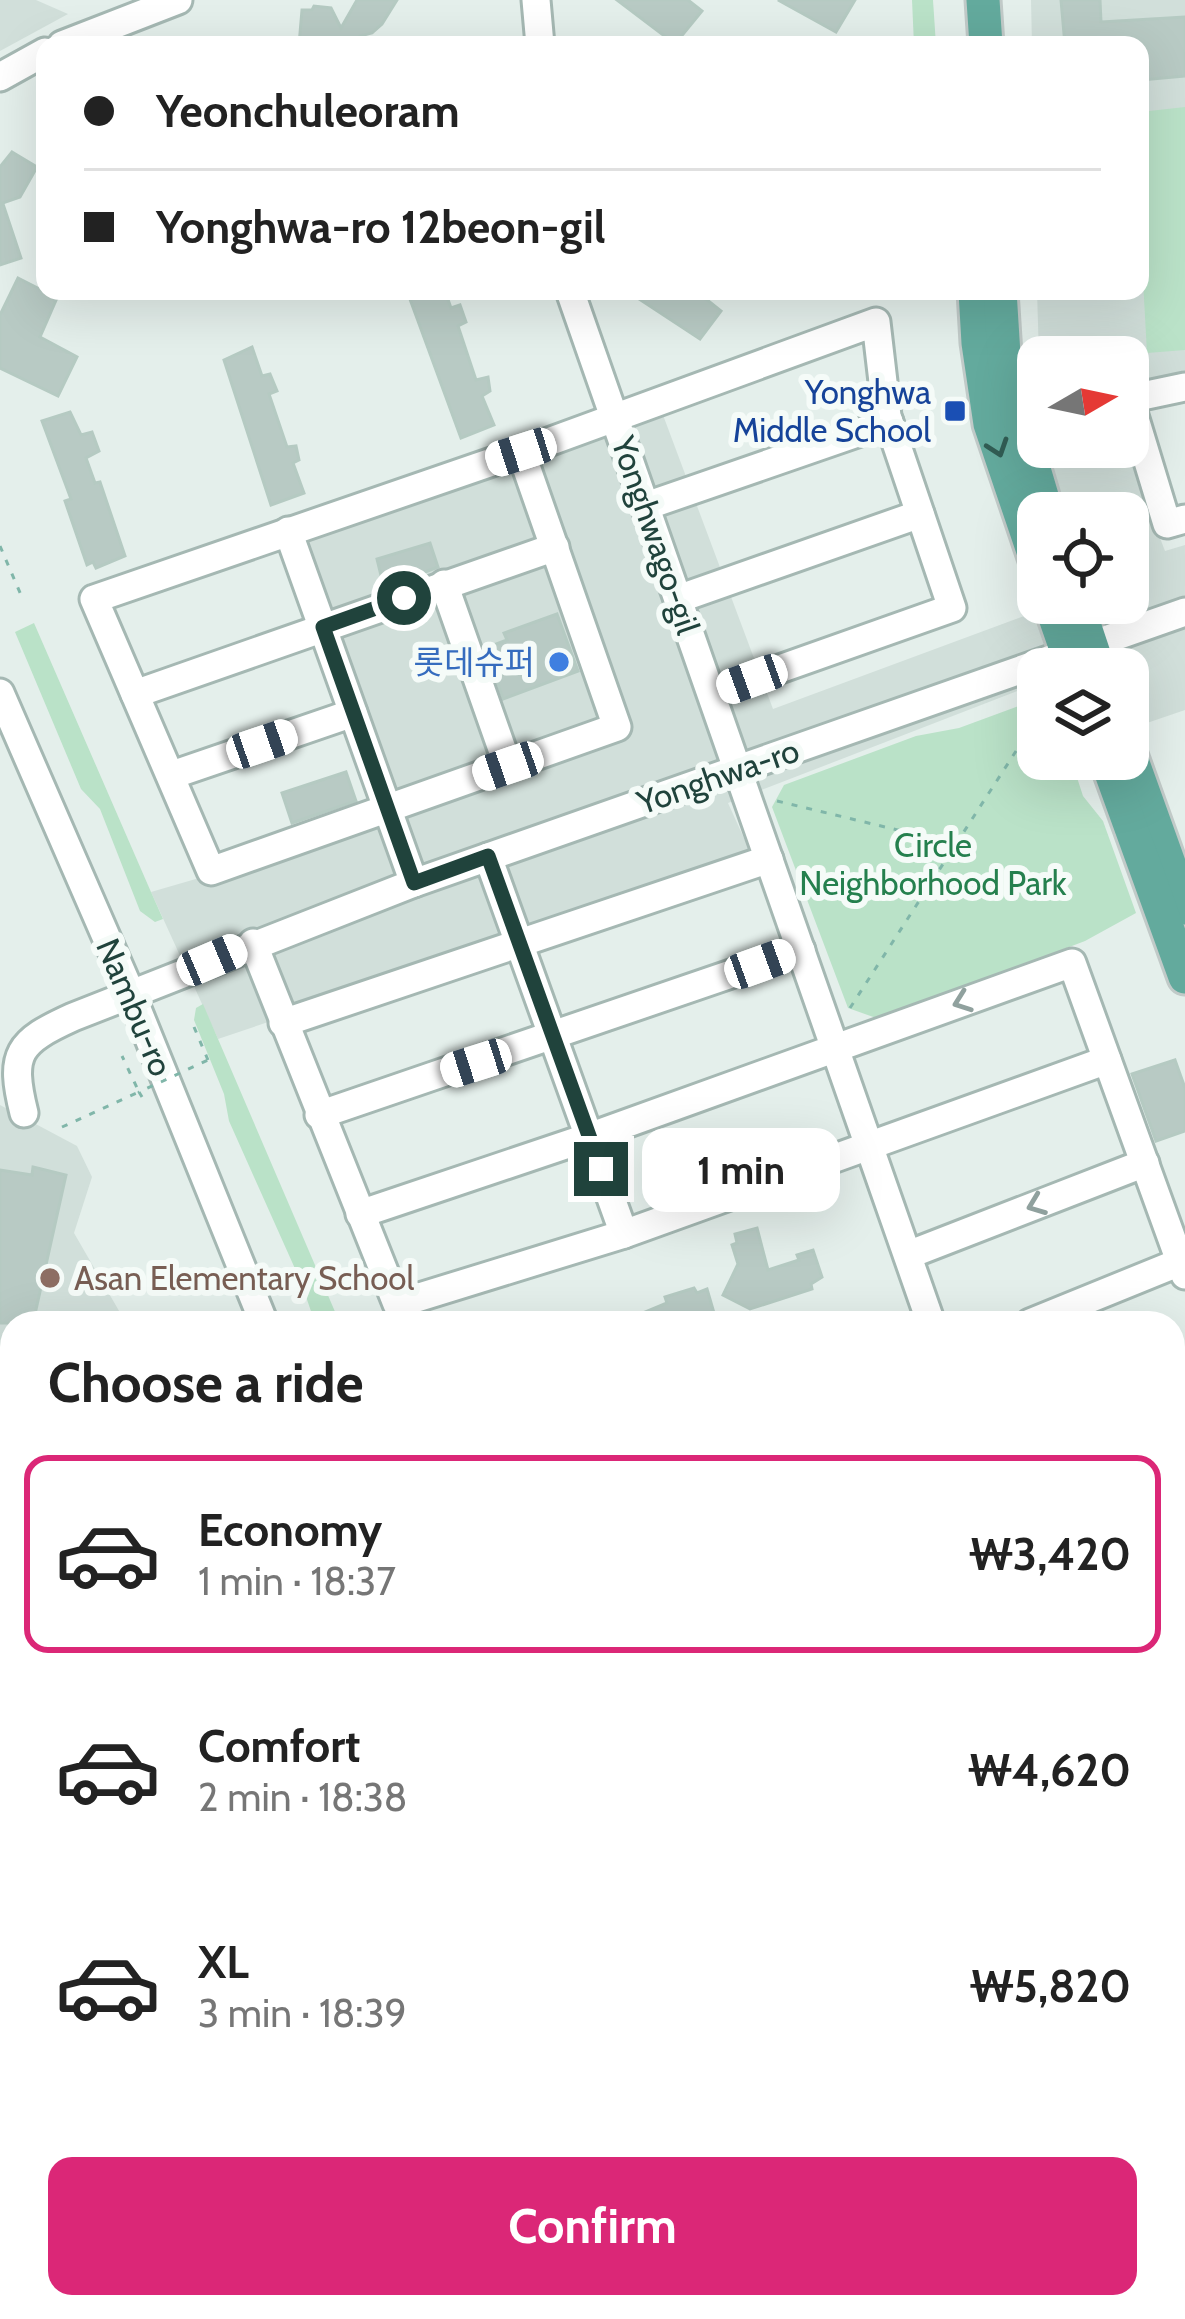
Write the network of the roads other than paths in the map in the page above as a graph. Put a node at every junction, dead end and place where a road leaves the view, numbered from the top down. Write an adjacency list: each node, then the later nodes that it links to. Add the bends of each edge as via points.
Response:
1 (178, 0): 5 (street)
2 (536, 0): 6 (street)
3 (960, 0): 7 (main road)
4 (983, 0): 8 (main road)
5 (85, 36)
6 (539, 36)
7 (962, 36)
8 (985, 36)
9 (36, 57): 10 (street)
10 (0, 77)
11 (573, 300): 17 (street, Yonghwago-gil)
12 (976, 300): 21 (main road, one-way to 21, via 990,424)
13 (1000, 300): 16 (main road, via 1004,371)
14 (1185, 387): 15 (street)
15 (1149, 395)
16 (1017, 400)
17 (614, 416): 18 (street, via 876,322); 19 (street); 22 (street, Yonghwago-gil)
18 (889, 422): 22 (street); 23 (street)
19 (521, 452): 25 (street); 26 (street)
20 (1149, 466): 24 (street, via 1167,524)
21 (1017, 504)
22 (646, 506): 28 (street, Yonghwago-gil)
23 (920, 514): 28 (street); 35 (street, via 952,608)
24 (1185, 519)
25 (288, 531): 30 (street); 34 (street, via 94,598)
26 (555, 548): 27 (street); 37 (street, via 617,728)
27 (444, 584): 30 (street); 37 (street)
28 (678, 599): 35 (street, Yonghwago-gil)
29 (1185, 612): 31 (street, Yonghwa-ro)
30 (323, 627): 34 (street); 36 (street)
31 (1104, 648)
32 (1017, 679): 38 (street, Yonghwa-ro)
33 (0, 693): 51 (street, Nambu-ro)
34 (135, 694): 39 (street)
35 (712, 694): 38 (street, Yonghwago-gil)
36 (353, 713): 39 (street); 42 (street)
37 (508, 766): 42 (street)
38 (738, 769): 43 (street, Yonghwa-ro); 44 (street, Yonghwago-gil)
39 (172, 775): 42 (street, via 211,871)
40 (1114, 780): 50 (main road)
41 (1139, 780): 46 (main road)
42 (388, 807): 45 (street)
43 (488, 856): 45 (street, Yonghwa-ro); 48 (street)
44 (769, 859): 48 (street); 49 (street, Yonghwago-gil)
45 (414, 883): 47 (street, Yonghwa-ro)
46 (1185, 908)
47 (253, 943): 51 (street, Yonghwa-ro); 52 (street)
48 (520, 944): 52 (street); 53 (street)
49 (802, 950): 53 (street); 54 (street, Yonghwago-gil)
50 (1185, 977)
51 (131, 994): 56 (street, Yonghwa-ro, via 38,1033 22,1050 15,1076); 65 (street, Nambu-ro)
52 (283, 1023): 57 (street)
53 (554, 1037): 57 (street); 58 (street)
54 (836, 1047): 55 (street, one-way to 54, via 1072,963); 58 (street); 59 (street, Yonghwago-gil)
55 (1108, 1060): 59 (street); 60 (street)
56 (24, 1113)
57 (319, 1115): 61 (street)
58 (589, 1137): 61 (street); 62 (street)
59 (870, 1146): 62 (street); 63 (street, Yonghwago-gil)
60 (1145, 1163): 63 (street, one-way to 63); 64 (street)
61 (360, 1214): 62 (street, via 397,1304)
62 (624, 1234)
63 (908, 1255): 66 (street, Yonghwago-gil)
64 (1183, 1269): 67 (street)
65 (259, 1311)
66 (928, 1311)
67 (1064, 1311)

